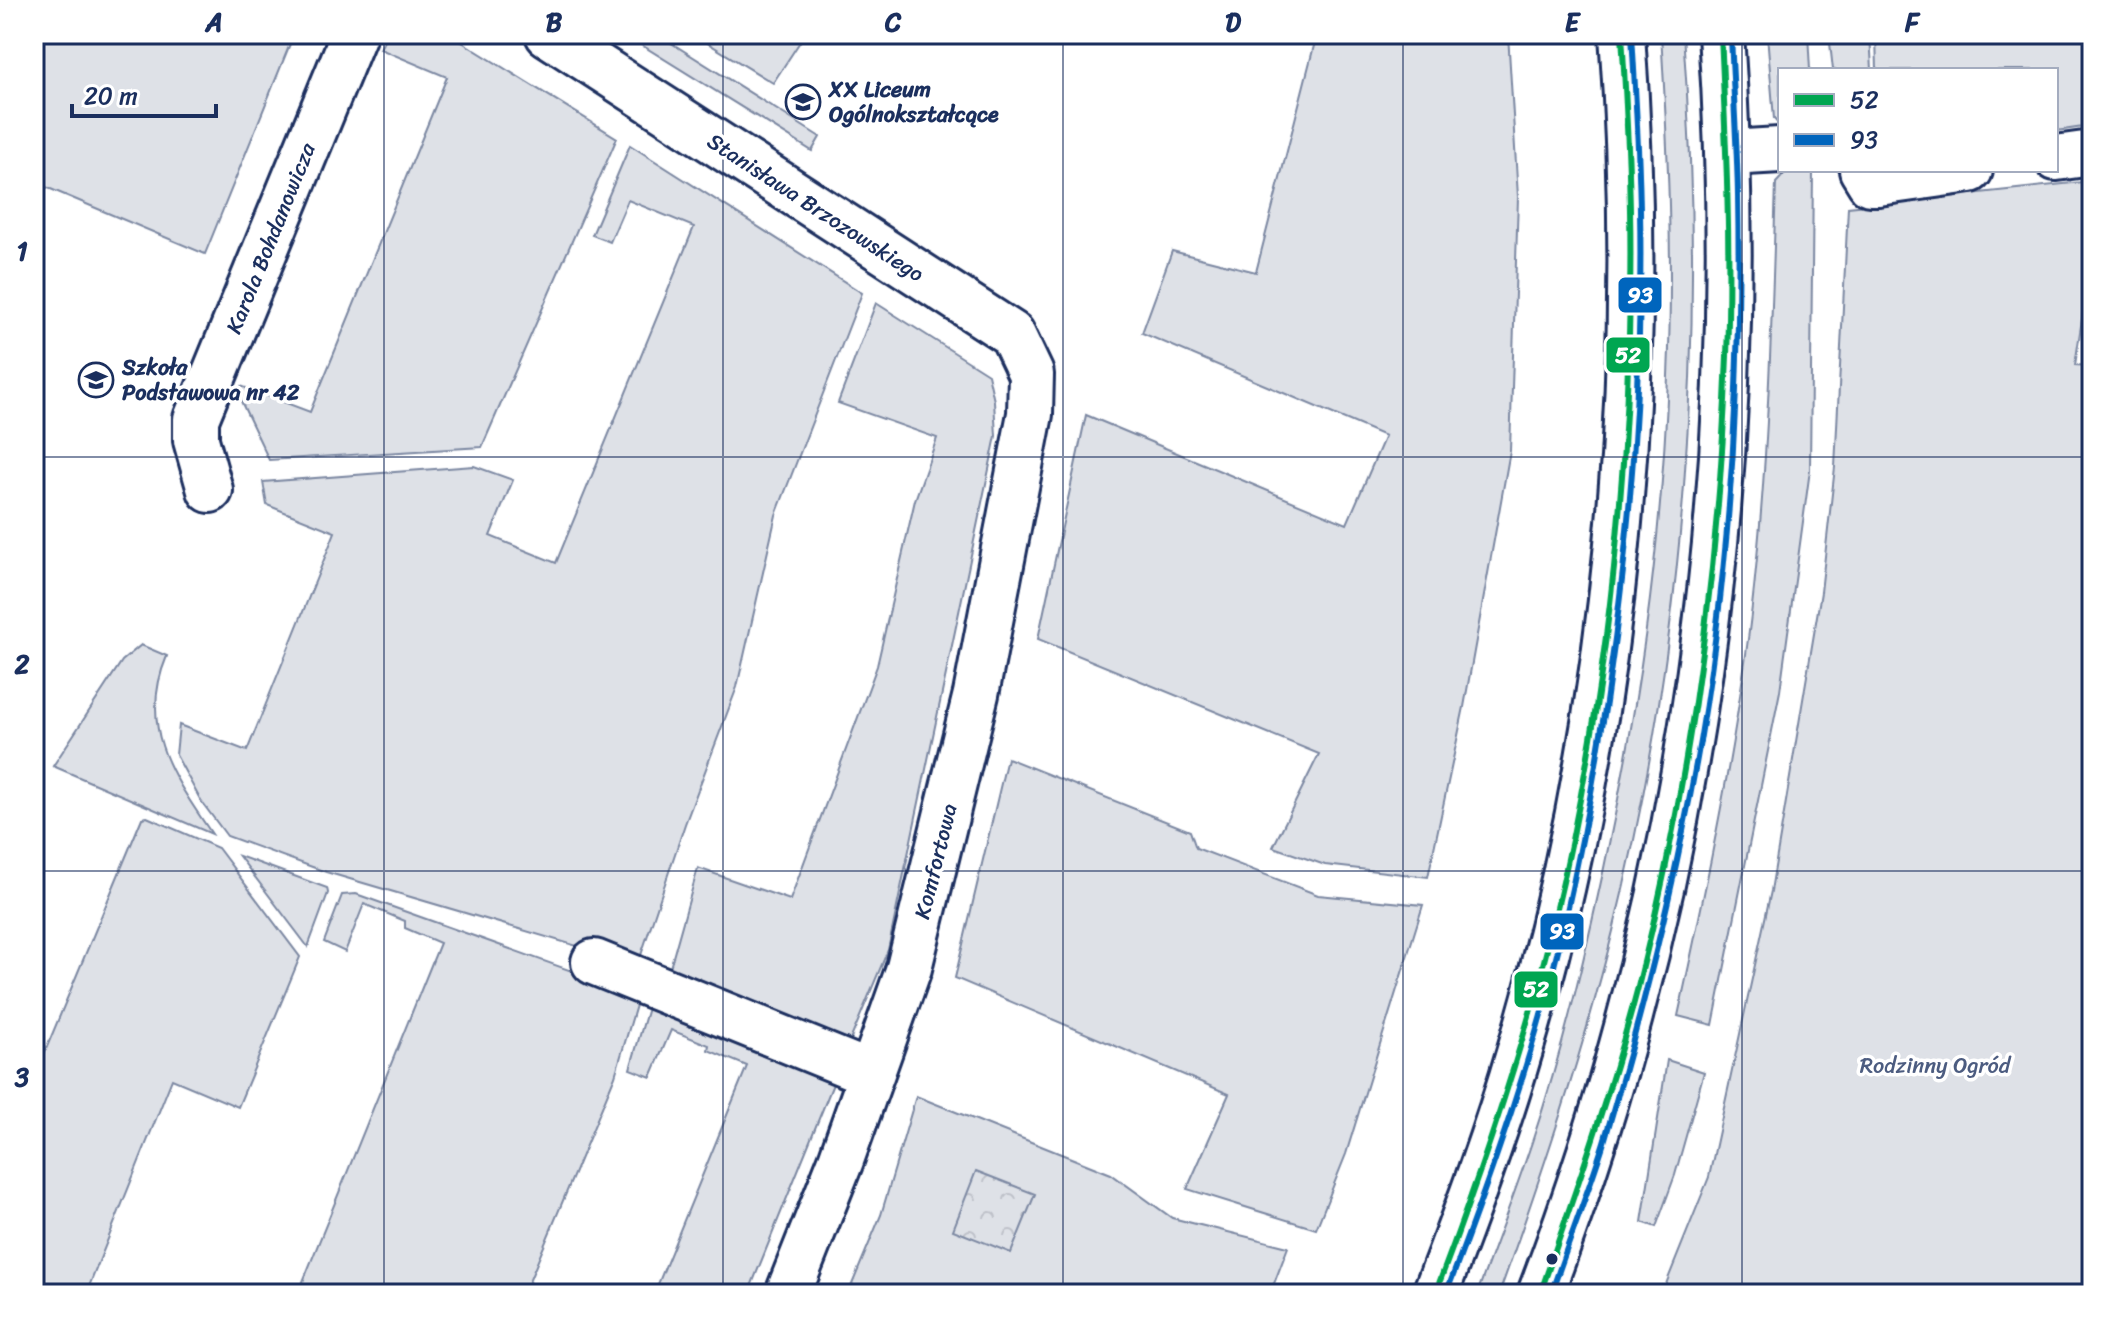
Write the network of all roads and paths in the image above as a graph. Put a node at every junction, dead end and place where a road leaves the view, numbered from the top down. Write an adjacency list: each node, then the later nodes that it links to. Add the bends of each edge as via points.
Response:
1 (354, 34): 12 (main road, Karola Bohdanowicza, via 196,419 196,440)
2 (548, 34): 11 (main road, Stanisława Brzozowskiego, via 1012,334 1031,374)
3 (1622, 34): 16 (main road, via 1632,286 1620,513 1597,700 1531,1012 1499,1119)
4 (1721, 34): 6 (main road)
5 (1778, 150): 6 (main road)
6 (1729, 153): 17 (main road, via 1726,409 1702,668 1642,972)
7 (2092, 153): 8 (main road)
8 (2058, 158)
9 (1862, 172): 10 (main road, via 1870,183)
10 (1956, 172)
11 (1030, 414): 14 (main road, Komfortowa, via 972,709 909,968)
12 (210, 490)
13 (594, 962): 14 (main road)
14 (871, 1074): 15 (main road, Komfortowa)
15 (788, 1294)
16 (1435, 1294)
17 (1540, 1294)

